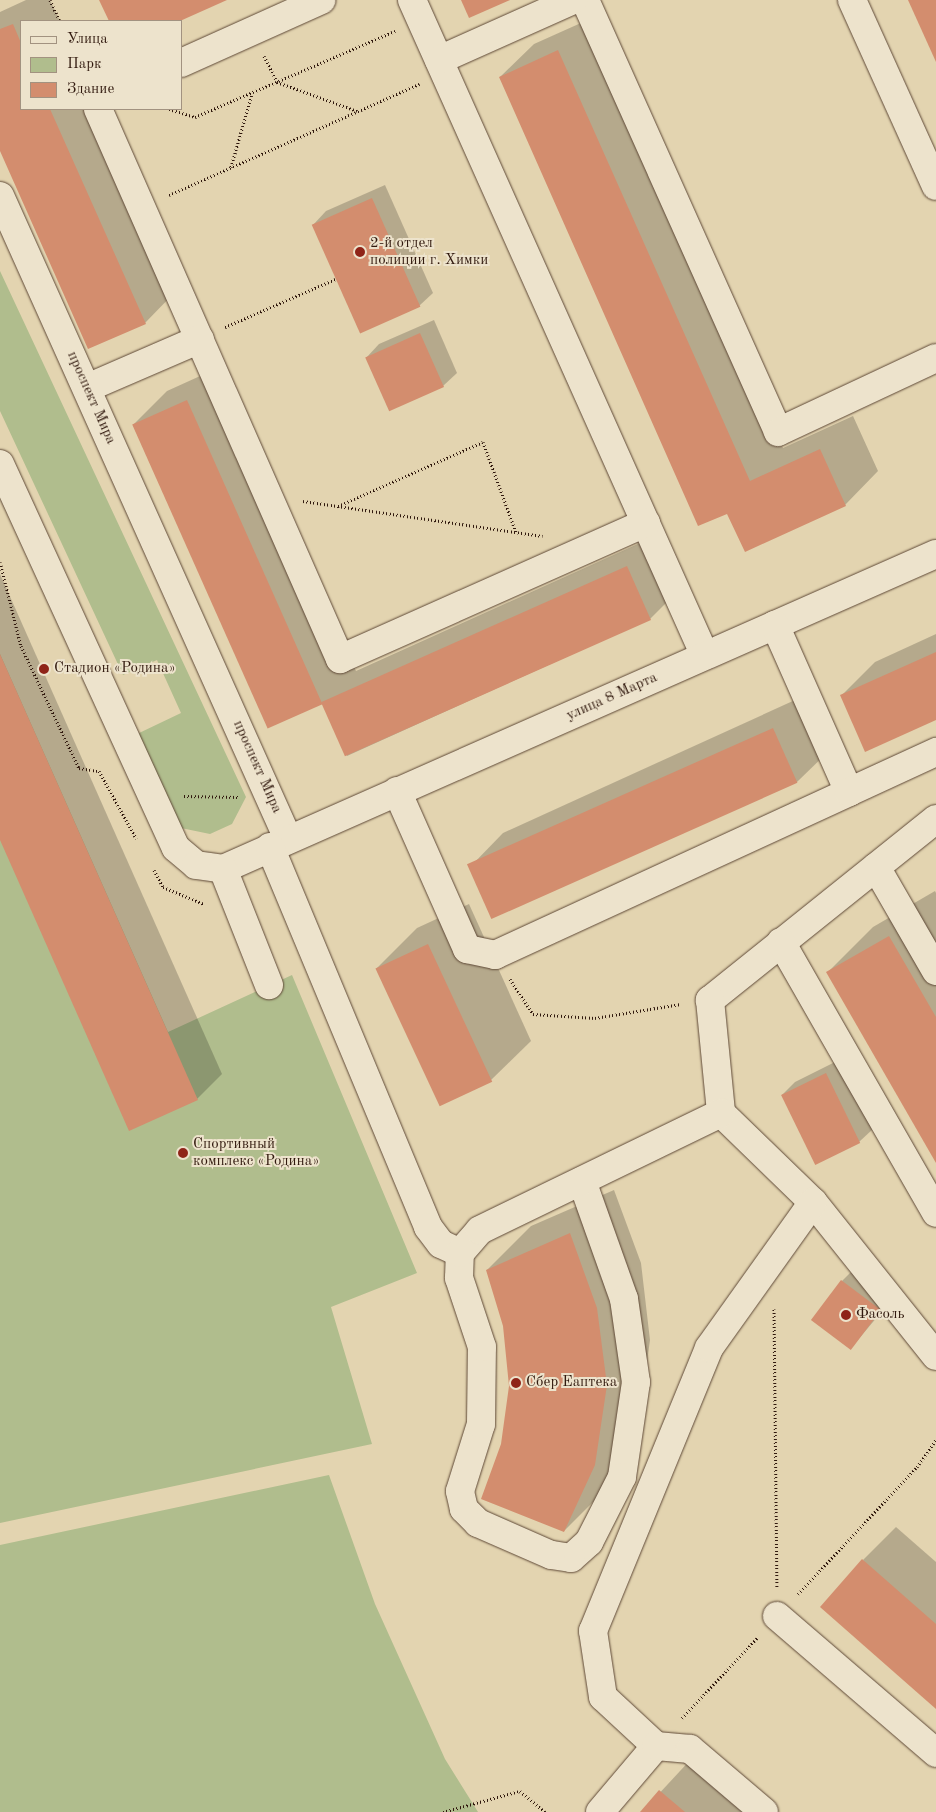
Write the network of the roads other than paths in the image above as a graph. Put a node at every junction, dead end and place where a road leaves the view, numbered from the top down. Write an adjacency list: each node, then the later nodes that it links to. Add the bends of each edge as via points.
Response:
1 (321, 0): 6 (street)
2 (574, 0): 7 (street)
3 (585, 0): 12 (street, via 778,432)
4 (852, 0): 9 (street)
5 (417, 10): 7 (street)
6 (182, 63)
7 (442, 67): 15 (street)
8 (98, 110): 11 (street)
9 (936, 186)
10 (0, 196): 13 (street, проспект Мира)
11 (200, 339): 13 (street); 15 (street, via 340,659)
12 (936, 358)
13 (87, 388): 23 (street, проспект Мира)
14 (0, 464): 25 (street, via 176,848 196,865)
15 (646, 523): 18 (street)
16 (936, 554): 17 (street, улица 8 Марта)
17 (775, 625): 18 (street, улица 8 Марта); 21 (street)
18 (705, 656): 20 (street, улица 8 Марта)
19 (936, 752): 21 (street)
20 (397, 791): 21 (street, via 467,949 495,955); 23 (street, улица 8 Марта)
21 (848, 792)
22 (936, 819): 24 (street)
23 (279, 843): 25 (street); 33 (street, проспект Мира, via 428,1227 441,1244)
24 (876, 867): 26 (street); 27 (street)
25 (223, 869): 28 (street)
26 (781, 942): 29 (street, via 710,1000); 32 (street)
27 (936, 971)
28 (269, 985)
29 (721, 1113): 30 (street); 31 (street)
30 (582, 1181): 33 (street, via 480,1230); 33 (street, via 624,1299 636,1382 622,1477 589,1542 571,1558 551,1555 478,1523 464,1510 460,1491 481,1424 482,1347 459,1278)
31 (813, 1202): 34 (street); 36 (street, via 709,1348 593,1631 603,1697)
32 (936, 1213)
33 (460, 1253)
34 (933, 1343)
35 (777, 1616): 37 (street)
36 (656, 1746): 38 (street); 39 (street, via 690,1749)
37 (936, 1753)
38 (600, 1812)
39 (764, 1812)

